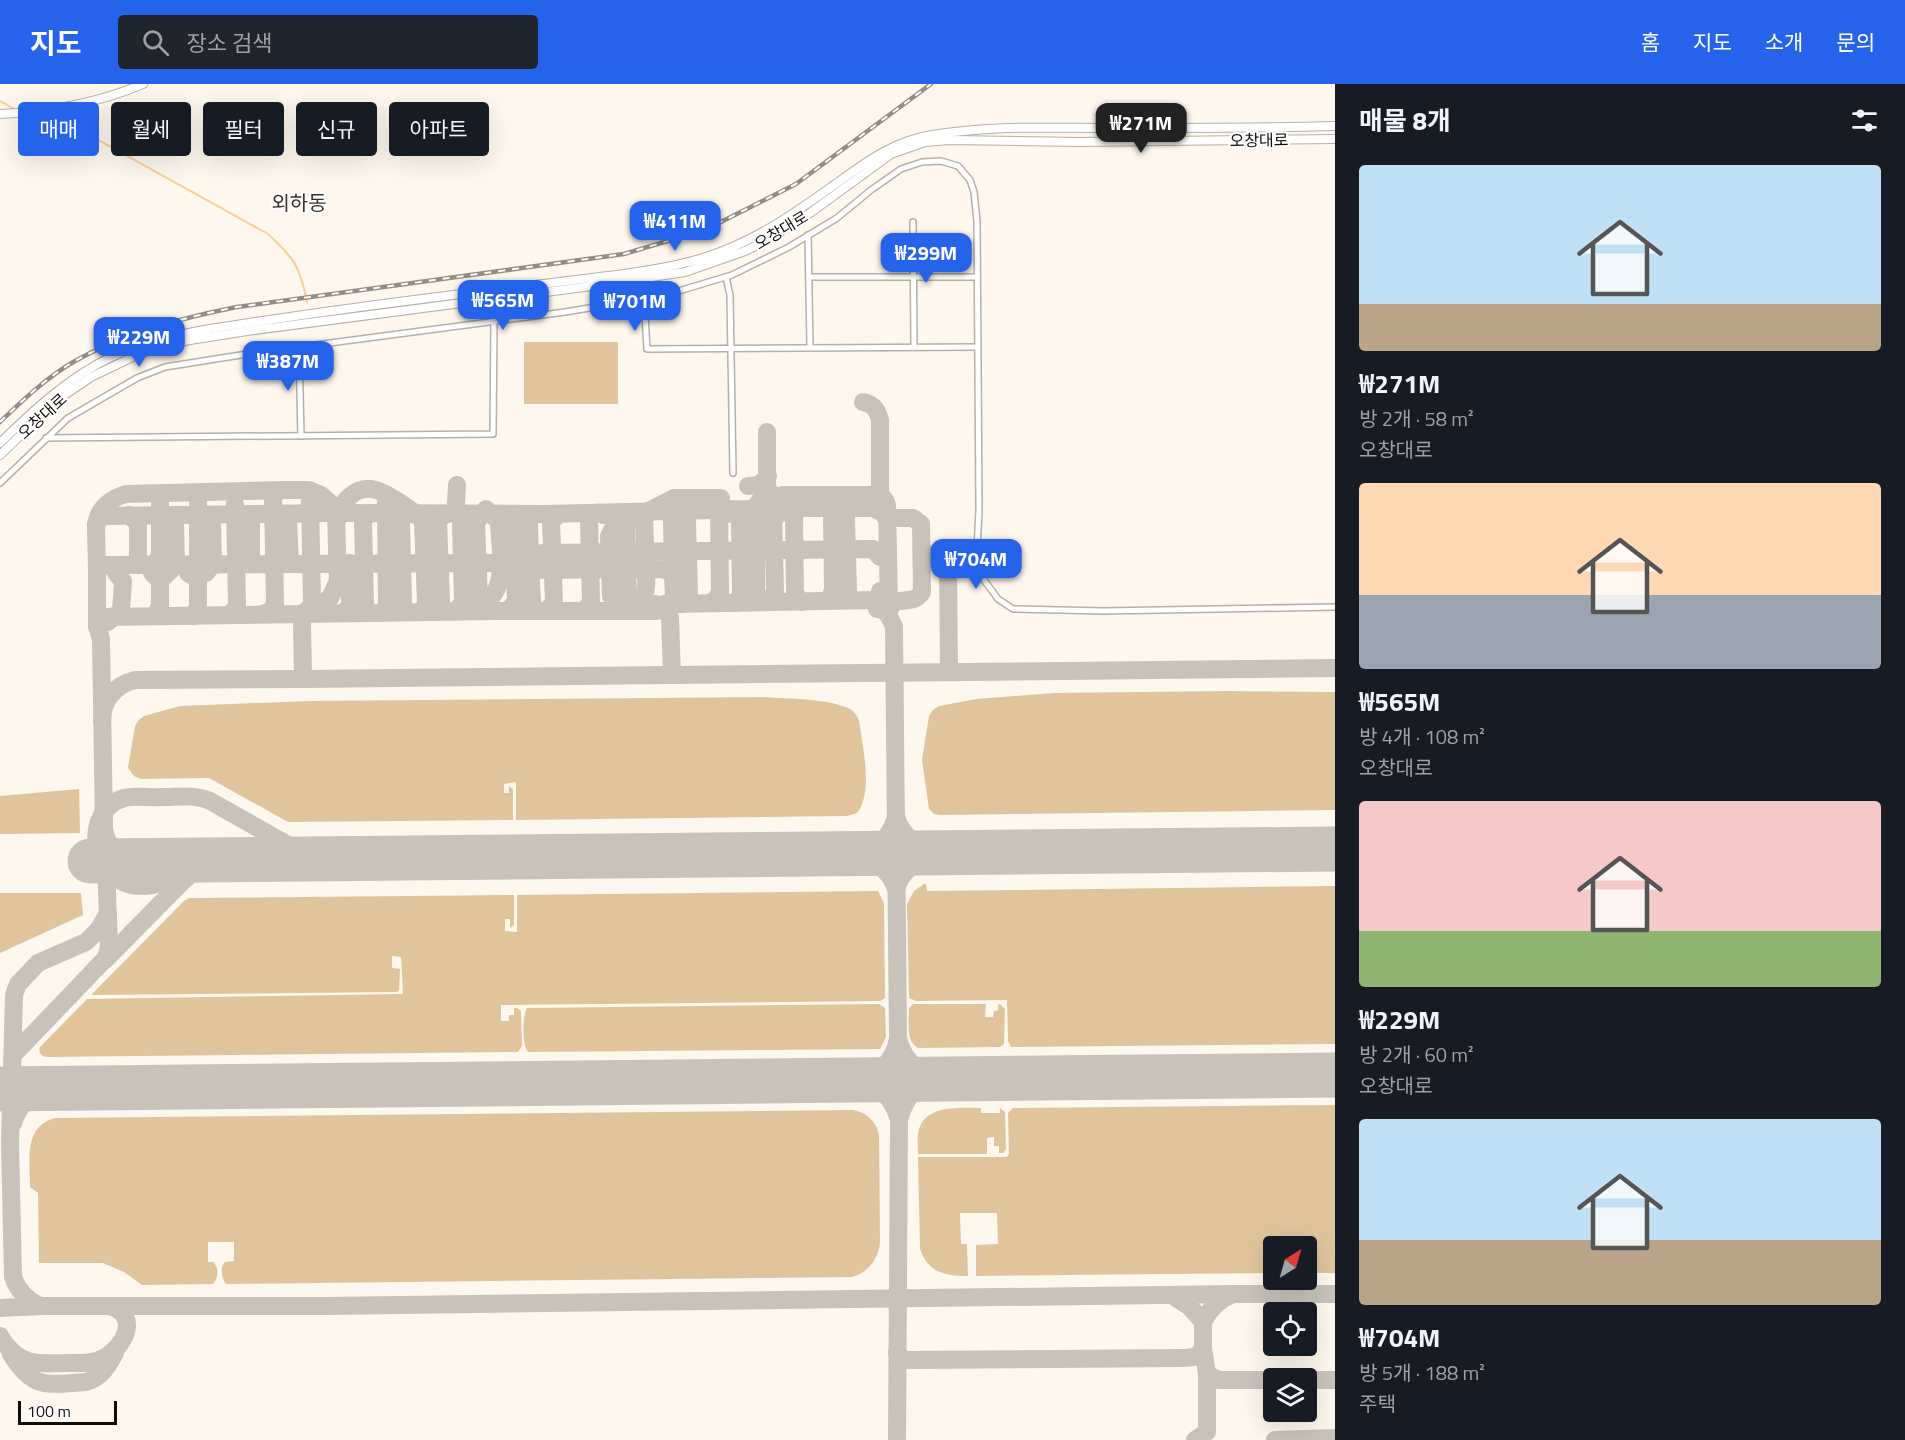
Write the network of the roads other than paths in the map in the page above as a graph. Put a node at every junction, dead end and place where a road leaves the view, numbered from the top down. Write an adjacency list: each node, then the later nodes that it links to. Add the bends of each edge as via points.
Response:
1 (143, 84): 2 (main road, via 78,104 33,113)
2 (0, 114)
3 (1335, 126): 12 (main road, 오창대로, via 995,129 934,134 906,140 886,150 761,234 683,264 325,311)
4 (1335, 139): 12 (main road, 오창대로, via 925,142 891,154 766,241 685,272 326,320)
5 (913, 222): 7 (street)
6 (808, 235): 8 (street); 9 (street); 10 (street, via 901,169 941,161 958,166 974,192)
7 (914, 276): 9 (street); 10 (street); 16 (street)
8 (726, 277): 13 (street, via 662,296); 18 (street)
9 (809, 277): 15 (street)
10 (977, 277): 17 (street)
11 (645, 315): 18 (street, via 647,349)
12 (296, 320): 21 (main road, 오창대로, via 188,332 128,350 87,370 53,393); 22 (main road, 오창대로, via 141,353 91,376 57,400)
13 (494, 321): 14 (street); 19 (street, via 493,435)
14 (299, 347): 19 (street); 20 (street, via 165,367 85,407)
15 (810, 347): 16 (street); 18 (street)
16 (914, 347): 17 (street)
17 (977, 347): 25 (street, via 976,569 998,599 1013,609 1024,610)
18 (732, 349): 23 (street)
19 (301, 436): 20 (street)
20 (46, 438): 24 (street)
21 (0, 443)
22 (0, 455)
23 (733, 473)
24 (0, 483)
25 (1335, 607)

